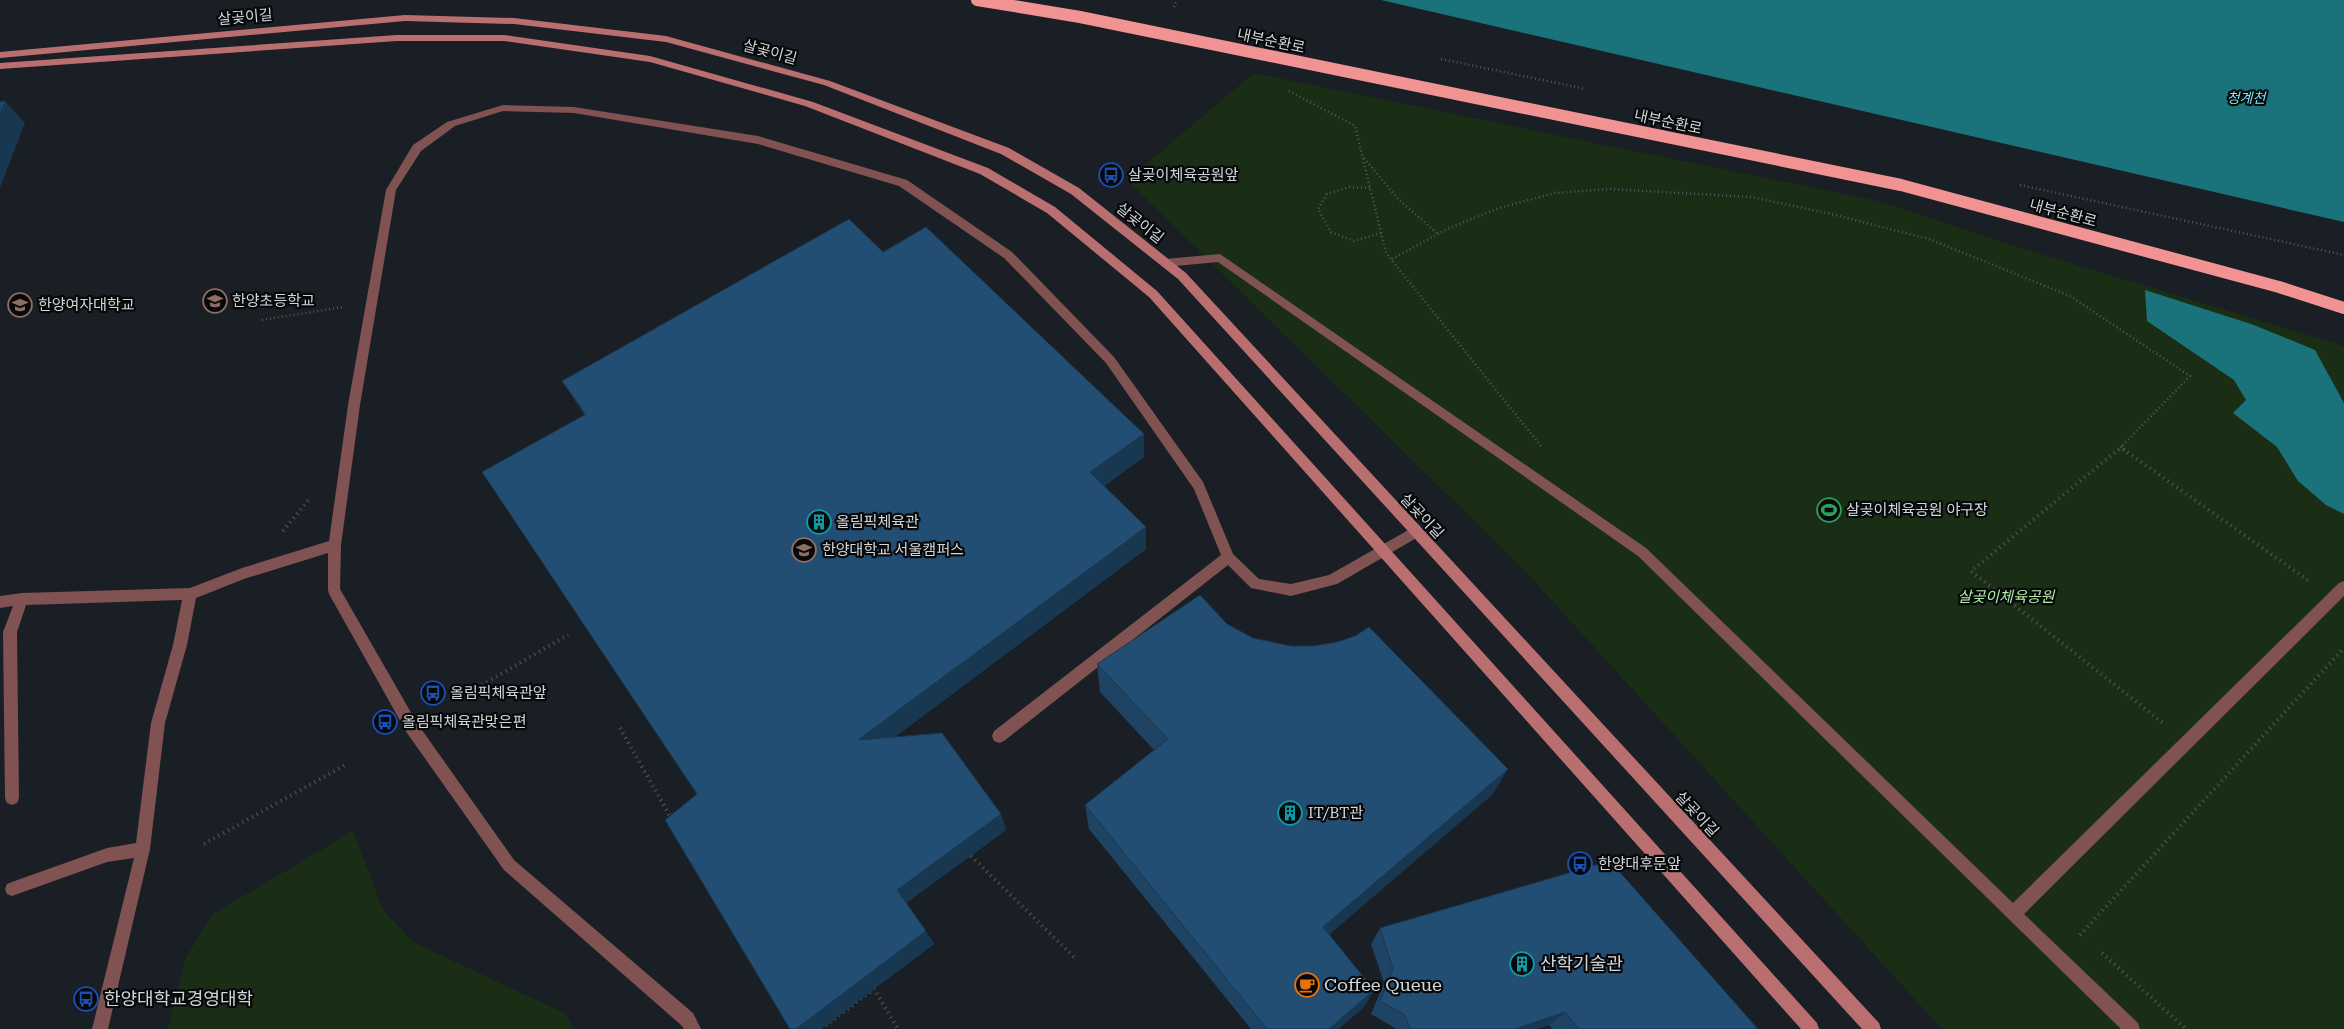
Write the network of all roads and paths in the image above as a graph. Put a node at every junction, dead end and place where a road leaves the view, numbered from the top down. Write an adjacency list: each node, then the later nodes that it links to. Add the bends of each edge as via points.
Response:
1 (977, 0): 11 (highway, 내부순환로, bridge, via 1080,17 1902,185 2269,284)
2 (0, 55): 10 (main road, 살곶이길, via 405,18 514,21 666,39 827,83 1005,151 1075,191)
3 (0, 66): 20 (main road, 살곶이길, via 397,38 504,38 650,59 809,104 984,171 1051,210 1153,294)
4 (1288, 90): 5 (path, via 1355,126)
5 (1363, 156): 6 (path); 8 (path, via 1401,202)
6 (1370, 188): 7 (path); 7 (path, via 1349,187 1328,194 1318,209 1331,232 1354,241)
7 (1381, 233): 9 (path, via 1386,253)
8 (1438, 234): 9 (path); 14 (path, via 1499,208 1555,193 1609,189 1751,197 1928,239 2070,296 2190,376)
9 (1392, 259): 15 (path)
10 (1166, 262): 17 (main road, 살곶이길); 40 (lane, via 1220,258 1642,552)
11 (2344, 308)
12 (342, 317): 13 (path, via 343,307)
13 (262, 320)
14 (2121, 447): 24 (path); 32 (path, via 1971,571)
15 (1545, 450)
16 (316, 490): 18 (path)
17 (1416, 532): 20 (lane); 49 (main road, 살곶이길)
18 (282, 533)
19 (335, 545): 21 (lane, via 354,405 391,190 417,148 451,124 512,108 574,110 758,140 903,183 1008,255 1110,360 1199,486); 23 (lane); 45 (lane, via 334,590 412,728 508,865 687,1019)
20 (1384, 553): 21 (lane, via 1367,559 1332,580 1291,590 1256,584); 48 (main road, 살곶이길)
21 (1228, 557): 31 (lane)
22 (2344, 587): 24 (lane)
23 (190, 594): 25 (lane); 37 (lane, via 180,645 158,723)
24 (2333, 598): 32 (lane)
25 (22, 599): 26 (lane); 34 (lane, via 10,632)
26 (0, 602)
27 (568, 634): 29 (path)
28 (2344, 648): 41 (path, via 2081,934)
29 (482, 685)
30 (620, 728): 35 (path)
31 (999, 736)
32 (2187, 742): 40 (lane)
33 (347, 764): 36 (path)
34 (12, 798)
35 (676, 827)
36 (204, 844)
37 (143, 849): 39 (lane, via 107,855); 44 (lane)
38 (971, 856): 43 (path)
39 (12, 888)
40 (2013, 914): 50 (lane)
41 (2088, 941)
42 (2095, 947): 51 (path)
43 (1075, 958)
44 (100, 1029)
45 (693, 1029)
46 (821, 1029): 47 (path, via 874,989)
47 (898, 1029)
48 (1811, 1029)
49 (1873, 1029)
50 (2132, 1029)
51 (2186, 1029)

